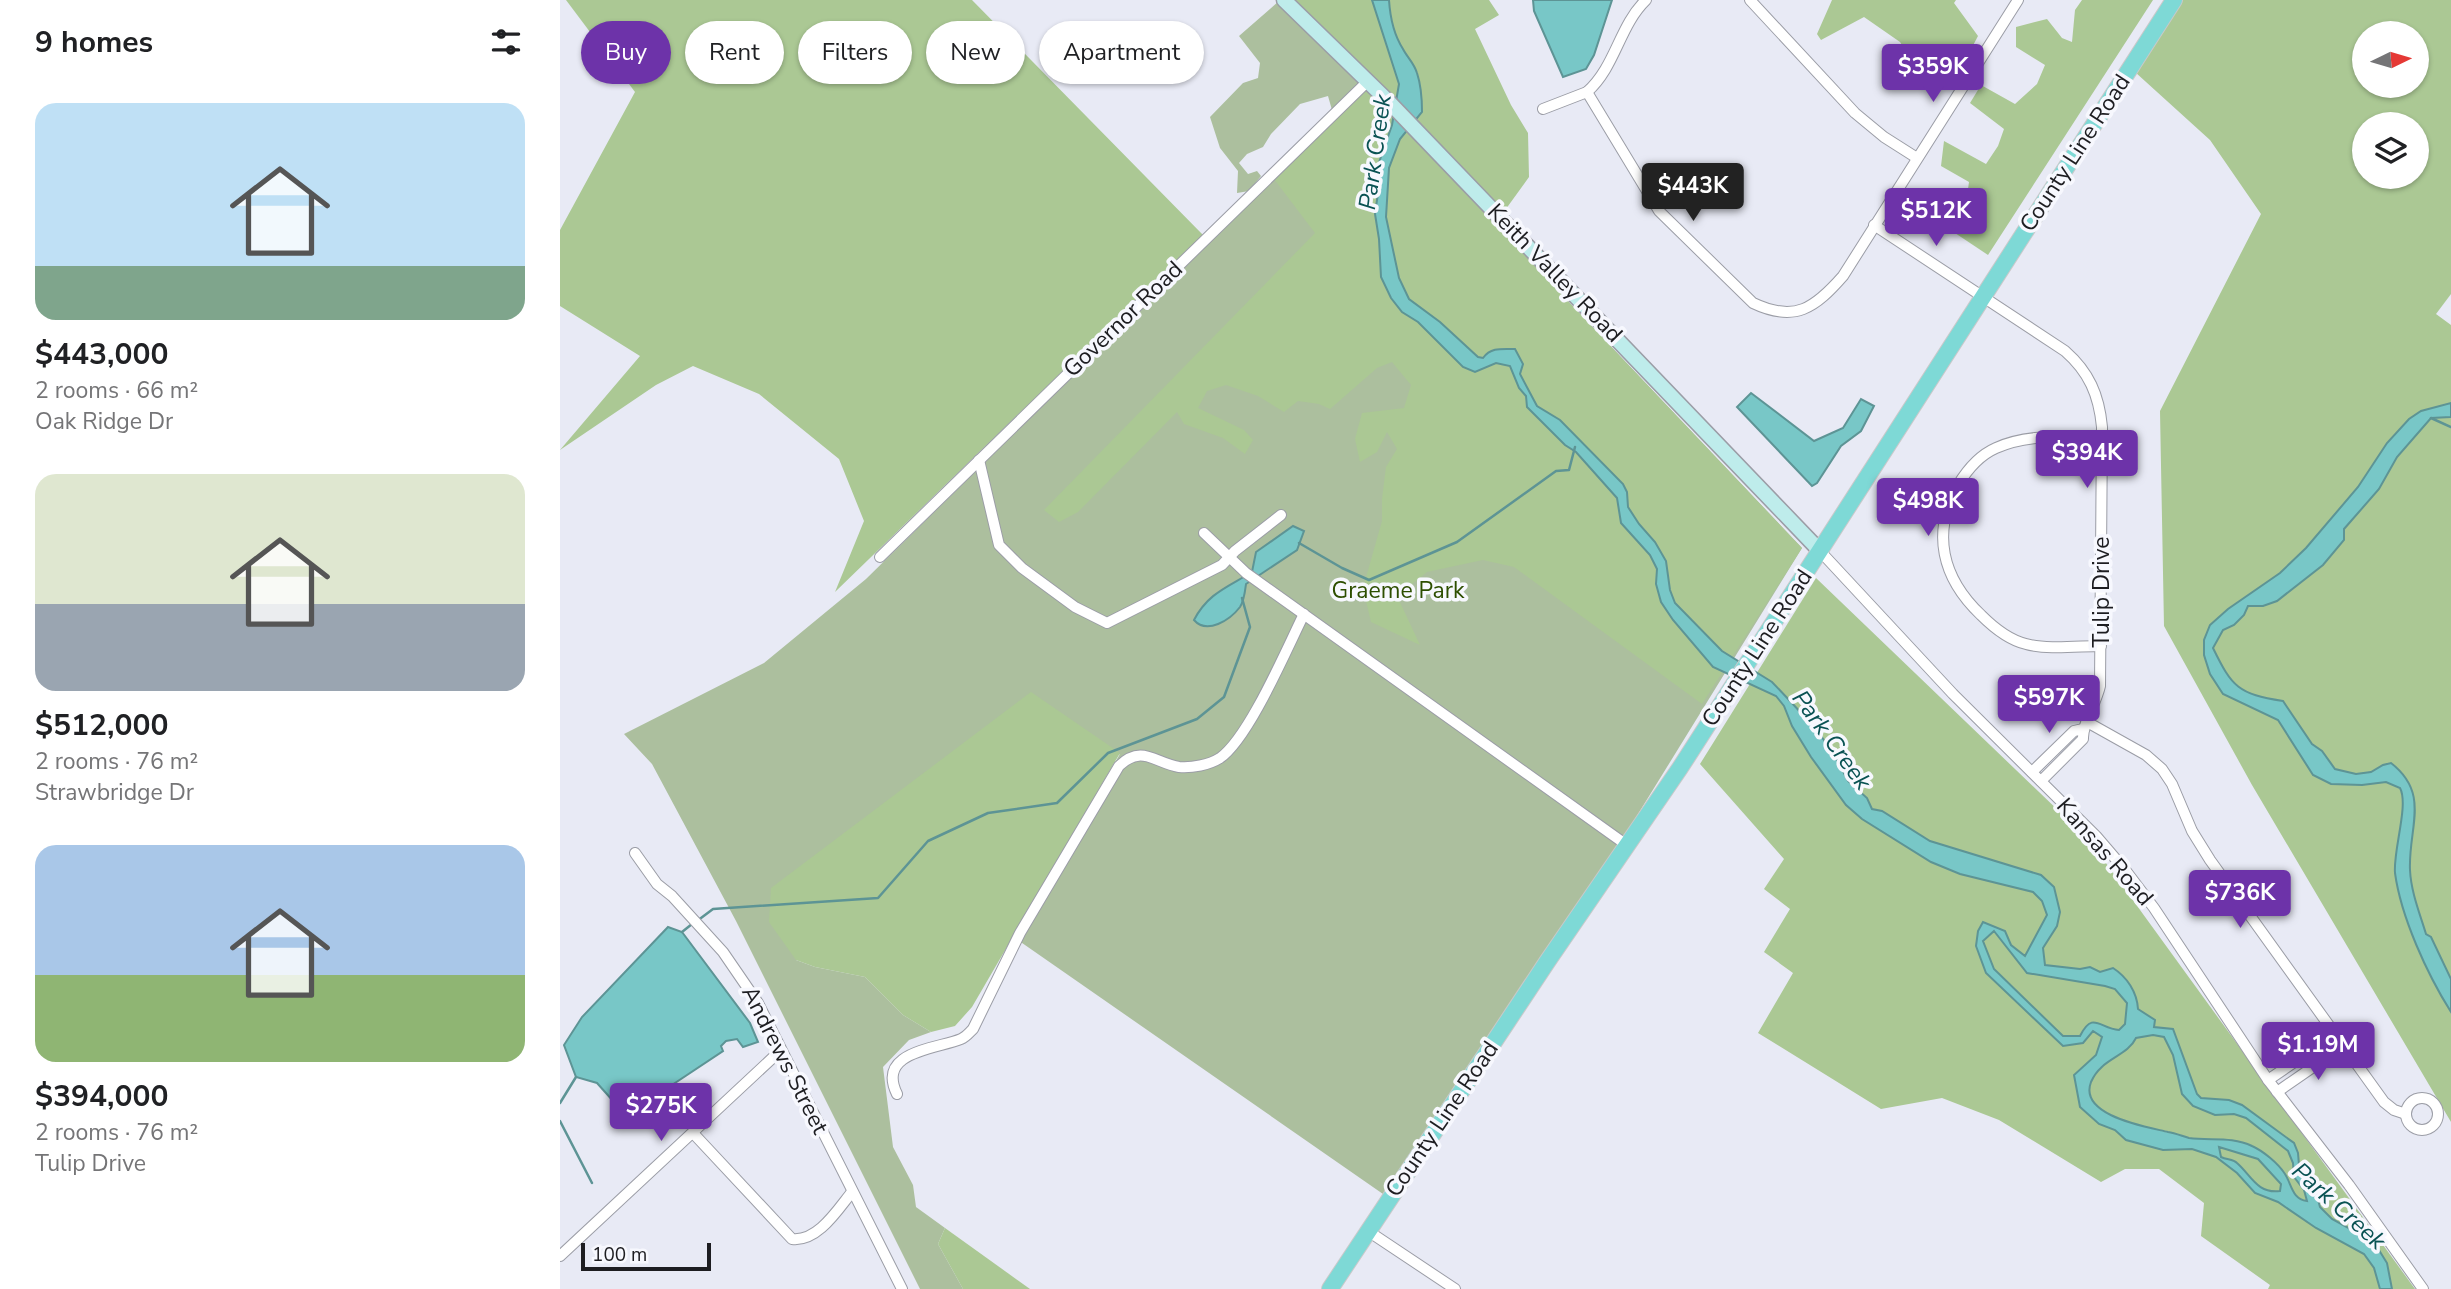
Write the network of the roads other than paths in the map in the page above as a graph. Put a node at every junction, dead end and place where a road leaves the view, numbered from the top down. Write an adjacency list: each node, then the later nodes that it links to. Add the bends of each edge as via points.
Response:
1 (1284, 0): 6 (street, Keith Valley Road)
2 (1646, 0): 7 (street, via 1627,22 1612,60)
3 (1750, 0): 9 (street, via 1855,113)
4 (2018, 0): 9 (street)
5 (2174, 0): 11 (main road, County Line Road)
6 (1367, 82): 13 (street, Governor Road); 16 (street, Keith Valley Road)
7 (1587, 92): 8 (street); 10 (street, via 1659,211 1753,303 1766,310 1802,312 1815,304 1843,276)
8 (1543, 109)
9 (1917, 158): 10 (street)
10 (1874, 225): 11 (street, Tulip Drive)
11 (1982, 297): 12 (street, Tulip Drive, via 2057,345 2079,365 2099,401); 16 (main road, County Line Road)
12 (2102, 439): 20 (street, Tulip Drive); 20 (street, via 2052,437 1995,448 1962,479 1945,514 1942,533 1944,554 1956,585 1997,629 2027,645)
13 (979, 460): 17 (street, Governor Road); 18 (street, via 999,545 1075,607 1107,623)
14 (1282, 515): 18 (street)
15 (1204, 533): 18 (street)
16 (1820, 551): 22 (street, Kansas Road); 24 (main road, County Line Road)
17 (880, 557)
18 (1230, 557): 19 (street)
19 (1304, 614): 24 (street); 31 (street, via 1250,721 1221,758 1205,765 1177,766 1146,755 1119,766 1020,933 973,1029 964,1039 918,1050 904,1059 892,1076)
20 (2101, 646): 21 (street, Tulip Drive, via 2100,686)
21 (2085, 725): 22 (street); 23 (street, Tulip Drive, via 2083,739); 26 (street, via 2146,755 2162,769 2210,860)
22 (2032, 772): 23 (street, Kansas Road)
23 (2041, 781): 29 (street, Kansas Road, via 2096,836 2154,908)
24 (1628, 846): 35 (main road, County Line Road)
25 (635, 853): 28 (street, Andrews Street, via 657,884 740,975)
26 (2334, 1035): 27 (street); 29 (street)
27 (2342, 1047): 30 (street); 32 (street, via 2384,1102)
28 (781, 1050): 33 (street); 34 (street, Andrews Street)
29 (2267, 1080): 30 (street, Kansas Road)
30 (2277, 1092): 40 (street, Kansas Road)
31 (897, 1094)
32 (2406, 1114)
33 (693, 1133): 34 (street, via 792,1239 810,1237); 36 (street)
34 (852, 1192): 37 (street, Andrews Street)
35 (1368, 1231): 38 (main road, County Line Road); 39 (street)
36 (560, 1256)
37 (902, 1289)
38 (1329, 1289)
39 (1455, 1289)
40 (2423, 1289)

